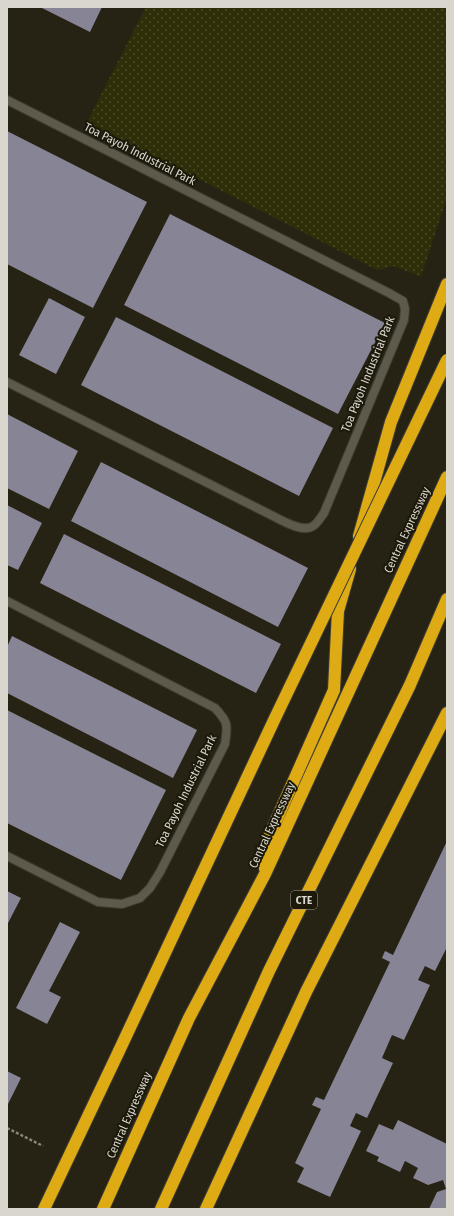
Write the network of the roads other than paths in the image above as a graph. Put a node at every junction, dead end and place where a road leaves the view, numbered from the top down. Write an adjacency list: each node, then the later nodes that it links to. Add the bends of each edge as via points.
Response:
1 (7, 100): 4 (lane, Toa Payoh Industrial Park, via 389,293 403,301 405,310 404,320 324,513 314,526 306,529 266,513)
2 (447, 284): 10 (highway, via 391,422 338,610 334,690 267,841)
3 (447, 360): 11 (highway, bridge)
4 (7, 382)
5 (447, 477): 10 (highway, Central Expressway)
6 (447, 599): 13 (highway, CTE, via 410,685 268,971)
7 (7, 601): 9 (lane, Toa Payoh Industrial Park, via 215,708 225,719 227,729 225,744 160,872 140,898 122,904 98,902)
8 (447, 713): 14 (highway, via 306,992)
9 (7, 856)
10 (265, 874): 12 (highway, Central Expressway, via 189,1018)
11 (44, 1209)
12 (103, 1209)
13 (161, 1209)
14 (206, 1209)

